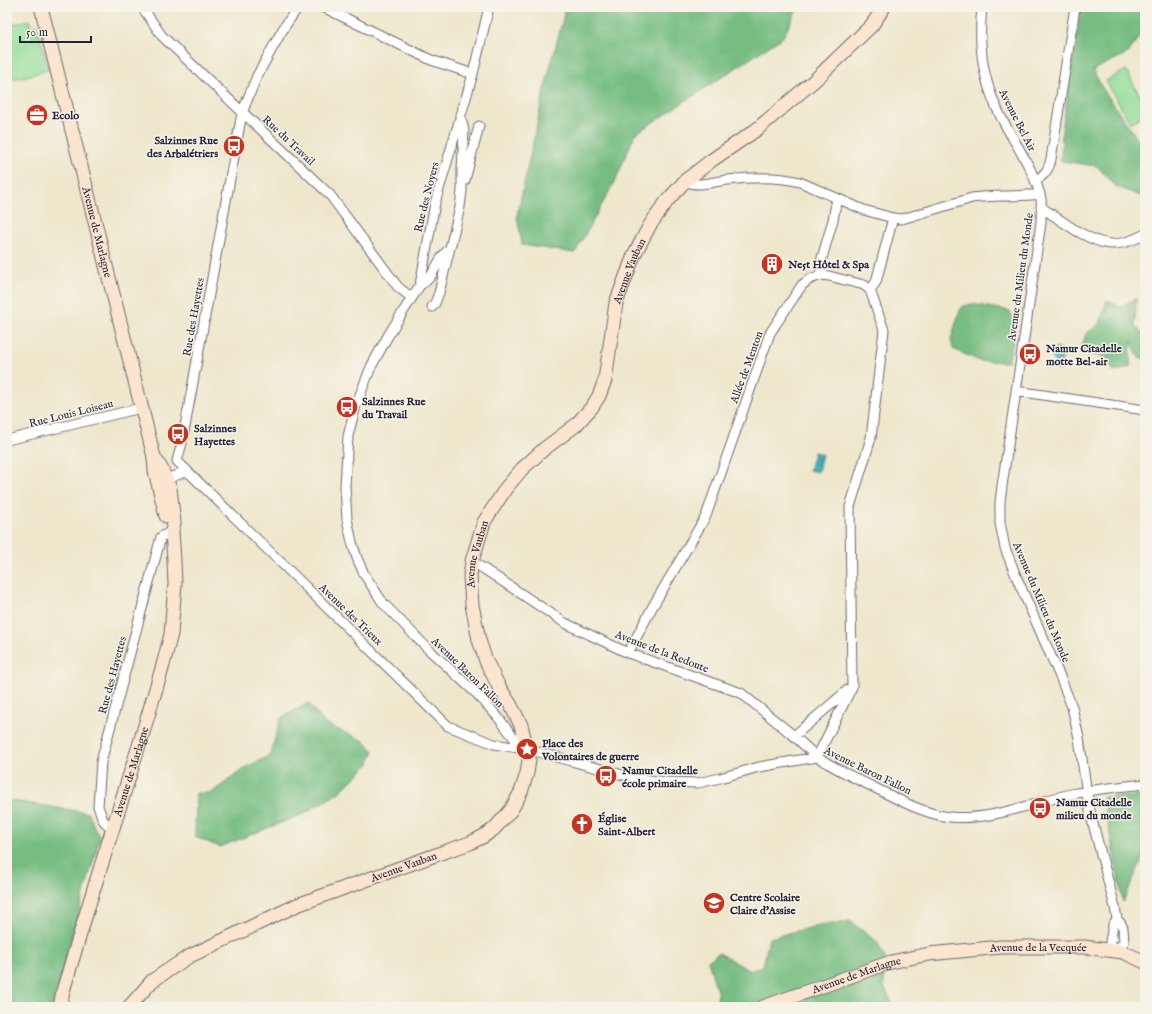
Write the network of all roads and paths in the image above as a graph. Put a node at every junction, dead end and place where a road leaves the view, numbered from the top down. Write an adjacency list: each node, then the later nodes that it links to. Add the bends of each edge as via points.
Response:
1 (41, 7): 28 (main road, Avenue de Marlagne)
2 (142, 7): 10 (street, Rue du Travail, via 162,36)
3 (298, 7): 10 (street, Rue des Hayettes, via 257,76)
4 (323, 7): 9 (street, via 431,60)
5 (489, 7): 9 (street, Rue des Noyers)
6 (884, 7): 14 (main road, Avenue Vauban, via 872,25 816,79 756,130)
7 (982, 7): 13 (street, Avenue Bel Air, via 981,45 989,89)
8 (1075, 7): 13 (street, via 1051,159 1044,175)
9 (473, 74): 11 (street, Rue des Noyers)
10 (242, 113): 25 (street, Rue du Travail, via 330,195 398,287); 31 (street, Rue des Hayettes)
11 (461, 116): 15 (street, Rue des Noyers, via 464,131); 23 (street, Rue des Noyers, via 436,203)
12 (479, 126): 15 (street, Rue des Noyers)
13 (1035, 180): 16 (street, Avenue Bel Air)
14 (685, 181): 17 (street, via 698,185 727,180 780,178 800,182); 36 (main road, Avenue Vauban, via 650,225 634,255 616,303 605,380 599,396 576,425 522,469 506,488 484,522)
15 (462, 191): 21 (street, Rue des Noyers)
16 (1040, 194): 18 (street, Avenue du Milieu du Monde); 19 (street, via 982,196 902,219)
17 (837, 198): 19 (street, via 864,210); 22 (street, via 820,265)
18 (1041, 207): 20 (street, via 1085,236 1103,243 1120,243); 27 (street, Avenue du Milieu du Monde, via 1041,223)
19 (893, 218): 24 (street, via 876,282)
20 (1145, 234)
21 (450, 248): 23 (street, Rue des Noyers, via 430,278); 26 (street, Rue des Noyers, via 436,303)
22 (821, 275): 24 (street, via 864,285); 37 (street, Allée de Menton, via 802,285 770,333 706,516)
23 (420, 285): 25 (street, Rue des Noyers)
24 (870, 290): 38 (street, via 884,330 871,438 850,506)
25 (412, 298): 40 (street, Avenue Baron Fallon, via 371,366 356,405 348,436 345,486 347,519 352,542 364,574 383,603 478,695 514,738)
26 (432, 307)
27 (1016, 391): 29 (street); 43 (street, Avenue du Milieu du Monde, via 1001,495 1001,532 1007,556 1070,702 1078,734)
28 (141, 408): 30 (street, Rue Louis Loiseau); 32 (main road, Avenue de Marlagne)
29 (1145, 410)
30 (7, 440)
31 (177, 461): 32 (street); 33 (street, Avenue des Trieux)
32 (158, 469): 34 (main road, Avenue de Marlagne); 35 (main road, Avenue de Marlagne, via 168,524)
33 (187, 471): 34 (street); 40 (street, Avenue des Trieux, via 448,726 494,744)
34 (167, 480): 35 (main road, Avenue de Marlagne, via 174,523)
35 (172, 531): 44 (main road, Avenue de Marlagne, via 175,584 171,634); 44 (street, Rue des Hayettes, via 161,537 101,762 98,806 103,820)
36 (472, 561): 37 (street, Avenue de la Redoute, via 565,623); 40 (main road, Avenue Vauban, via 472,605 479,640 486,661 521,725)
37 (628, 653): 39 (street, Avenue de la Redoute, via 741,693)
38 (852, 687): 39 (street); 41 (street)
39 (794, 736): 41 (street, Avenue de la Redoute)
40 (527, 749): 41 (street, Avenue Baron Fallon, via 634,778 698,783 759,767); 49 (main road, Avenue Vauban, via 529,760 521,792 508,814 484,836 297,905 188,957 152,981)
41 (817, 757): 43 (street, Avenue Baron Fallon, via 836,769 915,807 952,817 998,813)
42 (1145, 784): 43 (street, Avenue Baron Fallon)
43 (1086, 791): 45 (street, Avenue du Milieu du Monde, via 1115,907 1117,919 1110,942)
44 (113, 827): 48 (main road, Avenue de Marlagne)
45 (1116, 951): 46 (main road, Avenue de la Vecquée, via 1084,947 1001,947); 47 (main road, Avenue de la Vecquée)
46 (929, 954): 50 (main road, Avenue de Marlagne, via 891,962)
47 (1145, 962)
48 (60, 1007)
49 (129, 1007)
50 (763, 1007)

